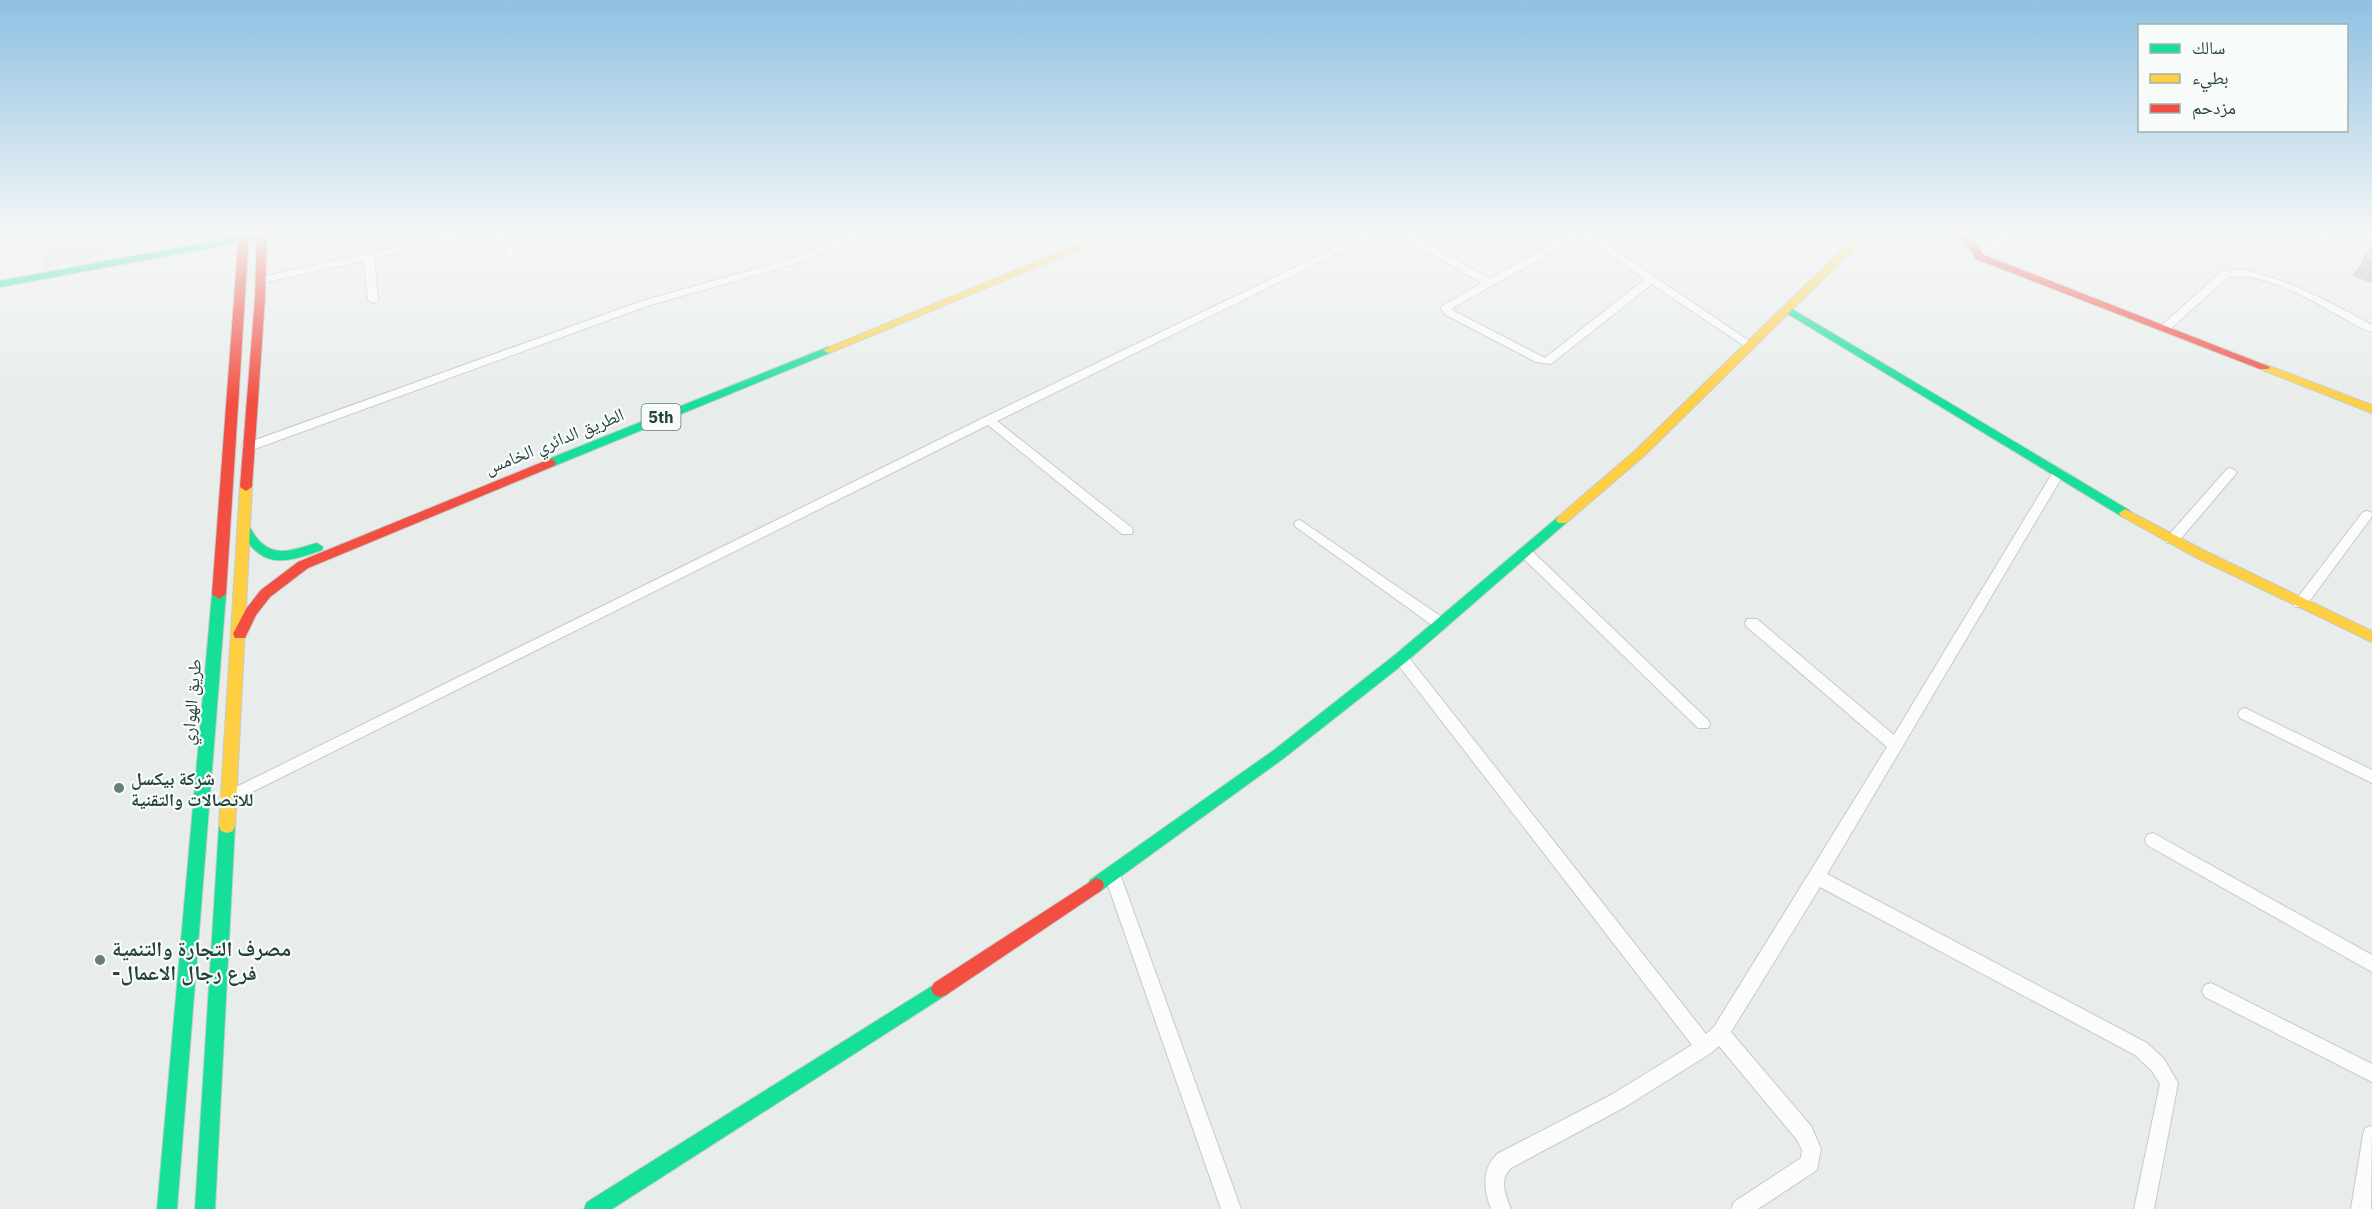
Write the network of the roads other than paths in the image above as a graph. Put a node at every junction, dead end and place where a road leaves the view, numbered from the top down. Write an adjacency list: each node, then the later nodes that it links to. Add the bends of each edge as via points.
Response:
1 (240, 289): 47 (main road, طريق الهواري)
2 (260, 289): 23 (main road)
3 (372, 289): 15 (street)
4 (694, 289): 23 (street, via 646,303)
5 (962, 289): 19 (main road, الطريق الدائري الخامس / 5th)
6 (970, 289): 19 (main road, الطريق الدائري الخامس / 5th)
7 (1258, 289): 22 (street)
8 (1479, 289): 9 (street, via 1446,308 1448,312 1547,362)
9 (1639, 289)
10 (1665, 289): 20 (street)
11 (1807, 289): 16 (main road)
12 (2063, 289): 17 (main road)
13 (2208, 289): 17 (street)
14 (2293, 289): 18 (street)
15 (373, 300)
16 (1787, 309): 20 (main road); 24 (main road)
17 (2164, 329): 21 (main road)
18 (2372, 329)
19 (833, 343): 28 (main road, الطريق الدائري الخامس / 5th, via 308,550 288,556 267,555 257,551); 36 (main road, الطريق الدائري الخامس / 5th, via 315,559 279,581 259,600 245,620)
20 (1750, 345): 31 (main road, via 1641,452)
21 (2372, 409)
22 (989, 420): 29 (street); 42 (street)
23 (248, 447): 28 (main road)
24 (2059, 472): 30 (main road); 40 (street)
25 (2231, 472): 30 (street)
26 (2367, 515): 32 (street)
27 (1300, 524): 34 (street)
28 (244, 528): 36 (main road)
29 (1127, 531)
30 (2172, 540): 32 (main road)
31 (1526, 553): 34 (main road); 39 (street)
32 (2300, 604): 35 (main road)
33 (1752, 623): 40 (street)
34 (1441, 624): 37 (main road)
35 (2372, 637)
36 (239, 640): 42 (main road)
37 (1401, 658): 44 (main road, via 1279,754); 51 (street)
38 (2245, 714): 41 (street)
39 (1703, 724)
40 (1896, 746): 45 (street)
41 (2372, 777)
42 (227, 798): 46 (main road)
43 (2153, 840): 48 (street)
44 (1112, 874): 57 (main road, via 951,982); 58 (street)
45 (1817, 877): 50 (street); 61 (street, via 2140,1049 2158,1065 2169,1083)
46 (221, 901): 47 (main road); 56 (main road)
47 (192, 910): 55 (main road, طريق الهواري)
48 (2372, 964)
49 (2211, 991): 52 (street)
50 (1720, 1033): 51 (street); 60 (street, via 1804,1133 1812,1149 1810,1163)
51 (1705, 1047): 59 (street, via 1618,1101 1504,1161 1493,1177)
52 (2372, 1073)
53 (2372, 1135): 54 (street)
54 (2370, 1155): 62 (street)
55 (167, 1209)
56 (205, 1209)
57 (594, 1209)
58 (1231, 1209)
59 (1501, 1209)
60 (1741, 1209)
61 (2144, 1209)
62 (2361, 1209)

